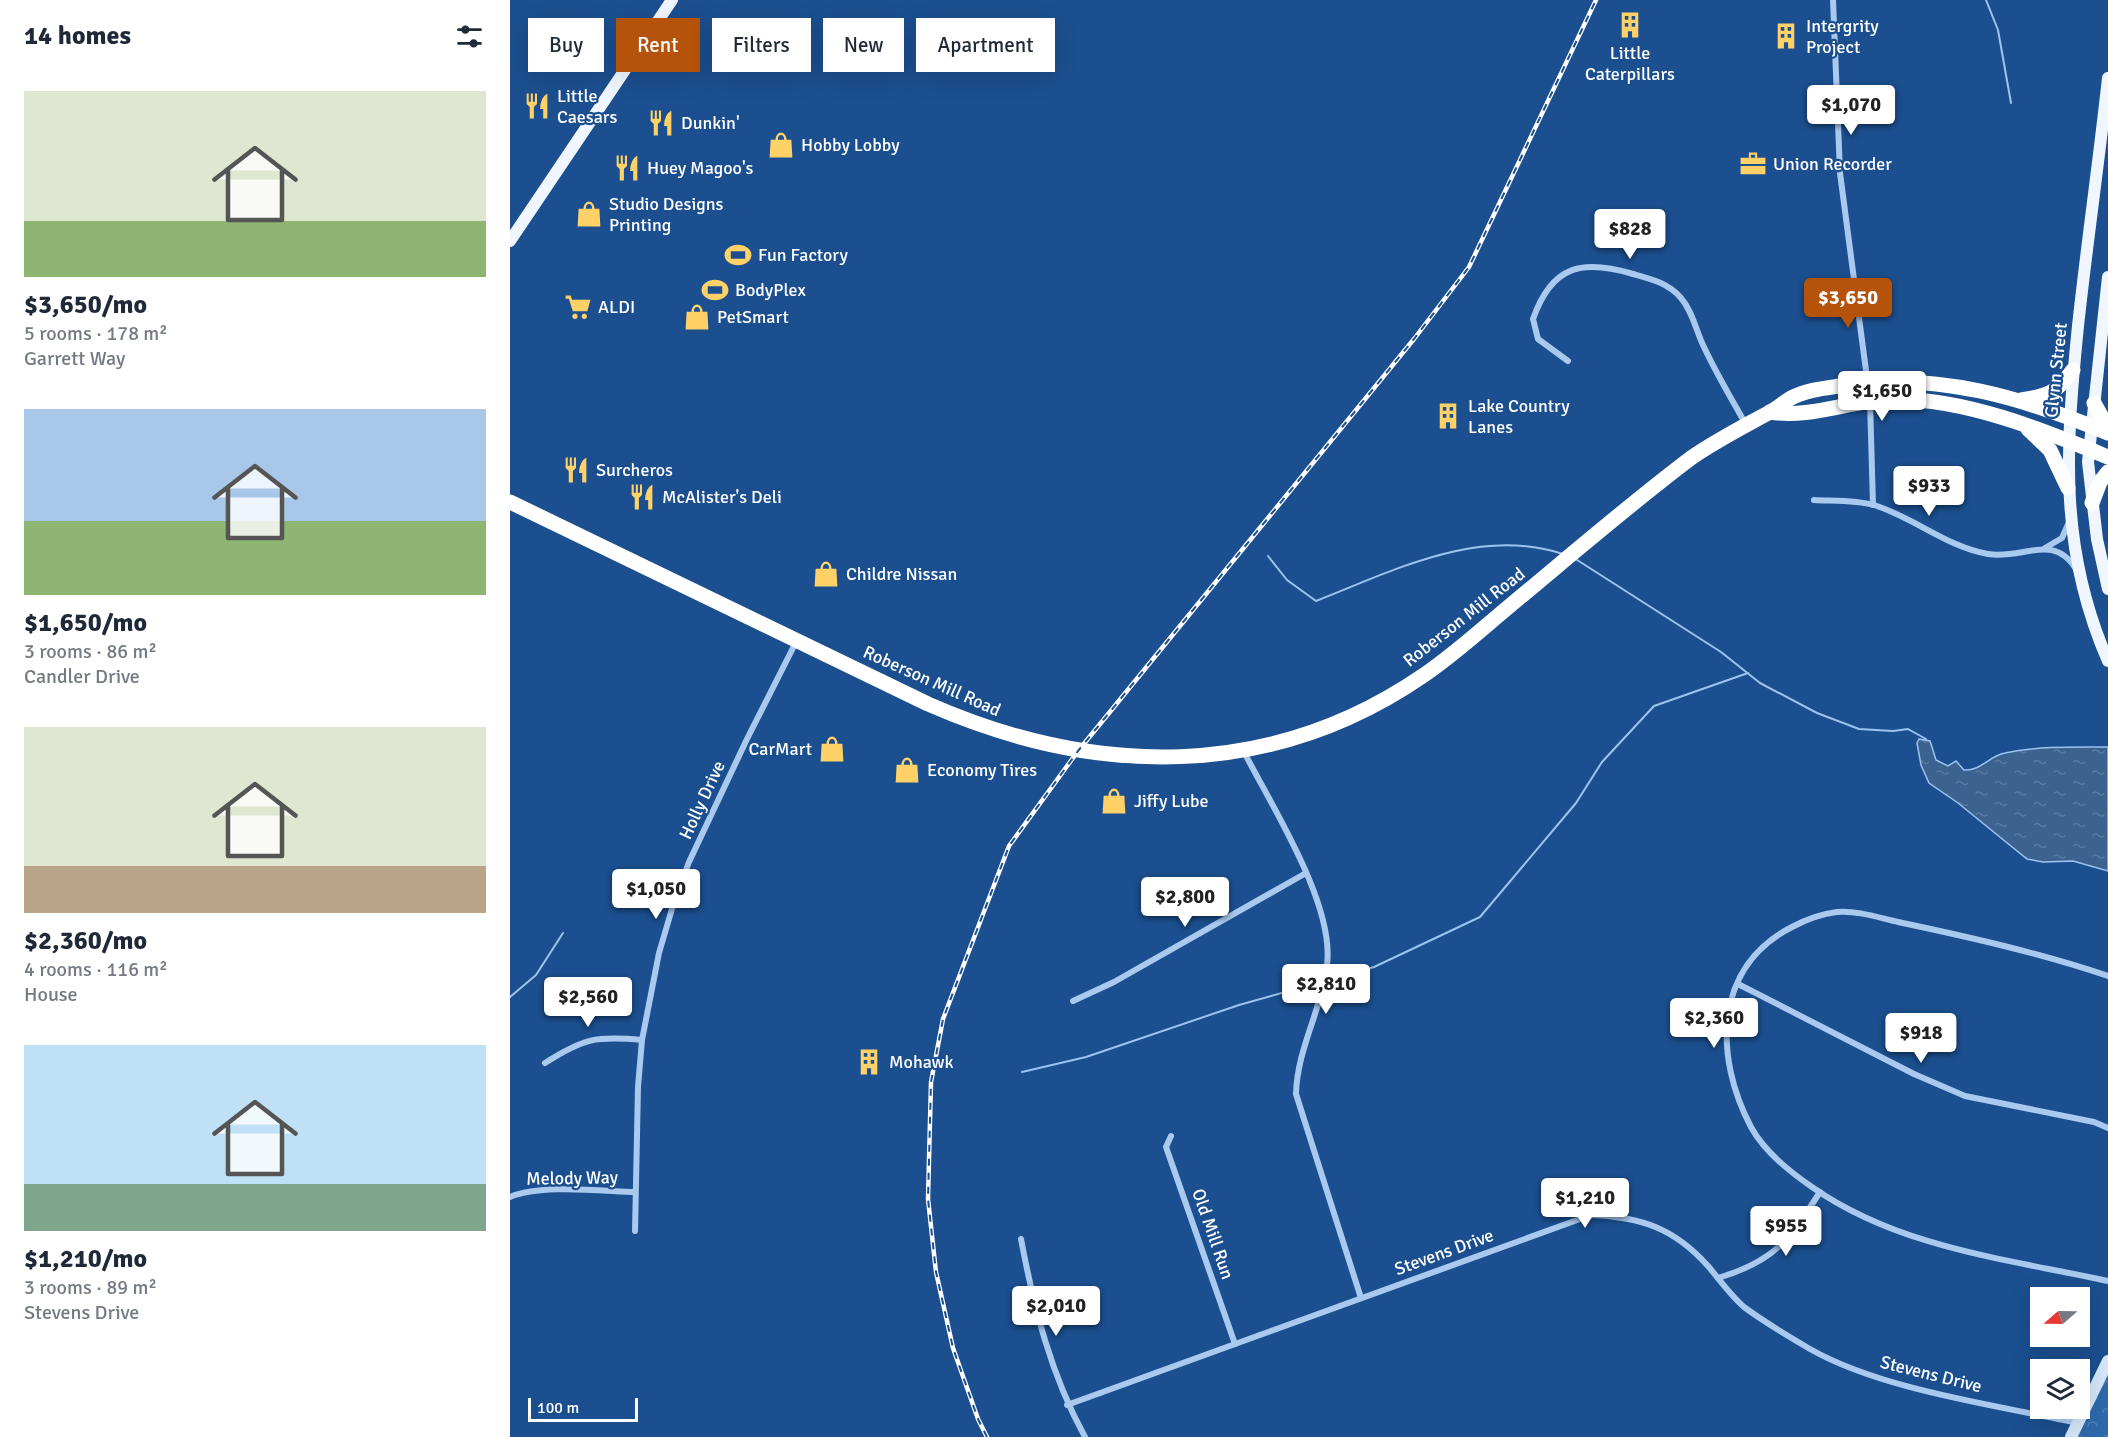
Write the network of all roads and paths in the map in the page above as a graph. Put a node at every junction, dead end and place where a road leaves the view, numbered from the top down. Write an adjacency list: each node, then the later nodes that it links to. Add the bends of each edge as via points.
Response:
1 (672, 0): 4 (main road)
2 (1833, 0): 8 (street, via 1840,173)
3 (2108, 78): 7 (main road, Glynn Street)
4 (510, 241)
5 (2108, 277): 11 (main road)
6 (1568, 361): 14 (street, via 1538,339 1533,319 1545,292 1557,280 1592,265 1660,282 1687,306 1704,349)
7 (2073, 370): 9 (highway, via 2053,393); 13 (main road, Glynn Street)
8 (1867, 382): 9 (highway, Roberson Mill Road, via 1933,382); 10 (street); 12 (highway, Roberson Mill Road, via 1815,389 1792,397)
9 (2019, 400): 13 (highway, Roberson Mill Road)
10 (1870, 401): 12 (highway, Roberson Mill Road, via 1790,416); 15 (highway, Roberson Mill Road, via 1893,399 1936,404); 27 (street)
11 (2094, 403): 16 (main road); 17 (highway)
12 (1770, 412): 14 (highway, Roberson Mill Road)
13 (2069, 419): 16 (highway, Roberson Mill Road); 19 (main road, Glynn Street)
14 (1746, 423): 34 (highway, Roberson Mill Road, via 1665,477 1459,649 1413,682 1326,727)
15 (2021, 424): 19 (highway, Roberson Mill Road); 23 (highway, via 2050,450)
16 (2092, 427): 18 (highway, Roberson Mill Road); 20 (main road)
17 (2108, 428)
18 (2108, 434)
19 (2067, 441): 20 (highway, Roberson Mill Road); 23 (main road, Glynn Street)
20 (2088, 449): 21 (highway, Roberson Mill Road); 26 (main road)
21 (2108, 457)
22 (2108, 471): 26 (highway)
23 (2068, 488): 28 (main road, Glynn Street)
24 (1814, 500): 27 (street)
25 (510, 502): 32 (highway, Roberson Mill Road)
26 (2092, 503): 31 (main road)
27 (1873, 505): 29 (street, via 1974,551 2007,555)
28 (2070, 519): 29 (street, via 2062,538); 30 (main road, Glynn Street)
29 (2045, 548): 30 (street, via 2062,552)
30 (2079, 573): 33 (main road, Glynn Street, via 2091,620)
31 (2108, 589)
32 (798, 640): 34 (highway, Roberson Mill Road, via 959,718 1035,742 1144,758 1190,758); 39 (street, Holly Drive, via 747,739 674,902 659,953)
33 (2108, 661)
34 (1243, 750): 35 (street)
35 (1306, 873): 38 (street, via 1114,982); 50 (street, via 1326,926 1327,965 1296,1074 1296,1094)
36 (2108, 976): 37 (street, via 2004,946 1840,911 1814,915 1773,936 1747,963)
37 (1738, 984): 41 (street, via 1965,1096); 44 (street, via 1727,1012 1726,1052 1732,1086 1752,1129 1770,1152)
38 (1073, 1001)
39 (642, 1040): 40 (street, via 607,1037 580,1042); 43 (street, Holly Drive)
40 (545, 1063)
41 (2108, 1128)
42 (1172, 1136): 51 (street, Old Mill Run, via 1166,1147)
43 (636, 1192): 45 (street, Melody Way, via 550,1191); 46 (street, Holly Drive)
44 (1820, 1192): 48 (street, via 1772,1255); 49 (street, via 1885,1227 1944,1247)
45 (510, 1197)
46 (635, 1231)
47 (1021, 1239): 53 (street, via 1032,1295)
48 (1718, 1278): 50 (street, Stevens Drive, via 1677,1236 1622,1216 1591,1215); 54 (street, Stevens Drive, via 1743,1306 1811,1350 1878,1377)
49 (2108, 1281)
50 (1361, 1298): 51 (street, Stevens Drive)
51 (1235, 1344): 53 (street, Stevens Drive)
52 (2108, 1361): 54 (main road)
53 (1067, 1405): 55 (street)
54 (2077, 1422): 56 (main road)
55 (1085, 1437)
56 (2071, 1437)

